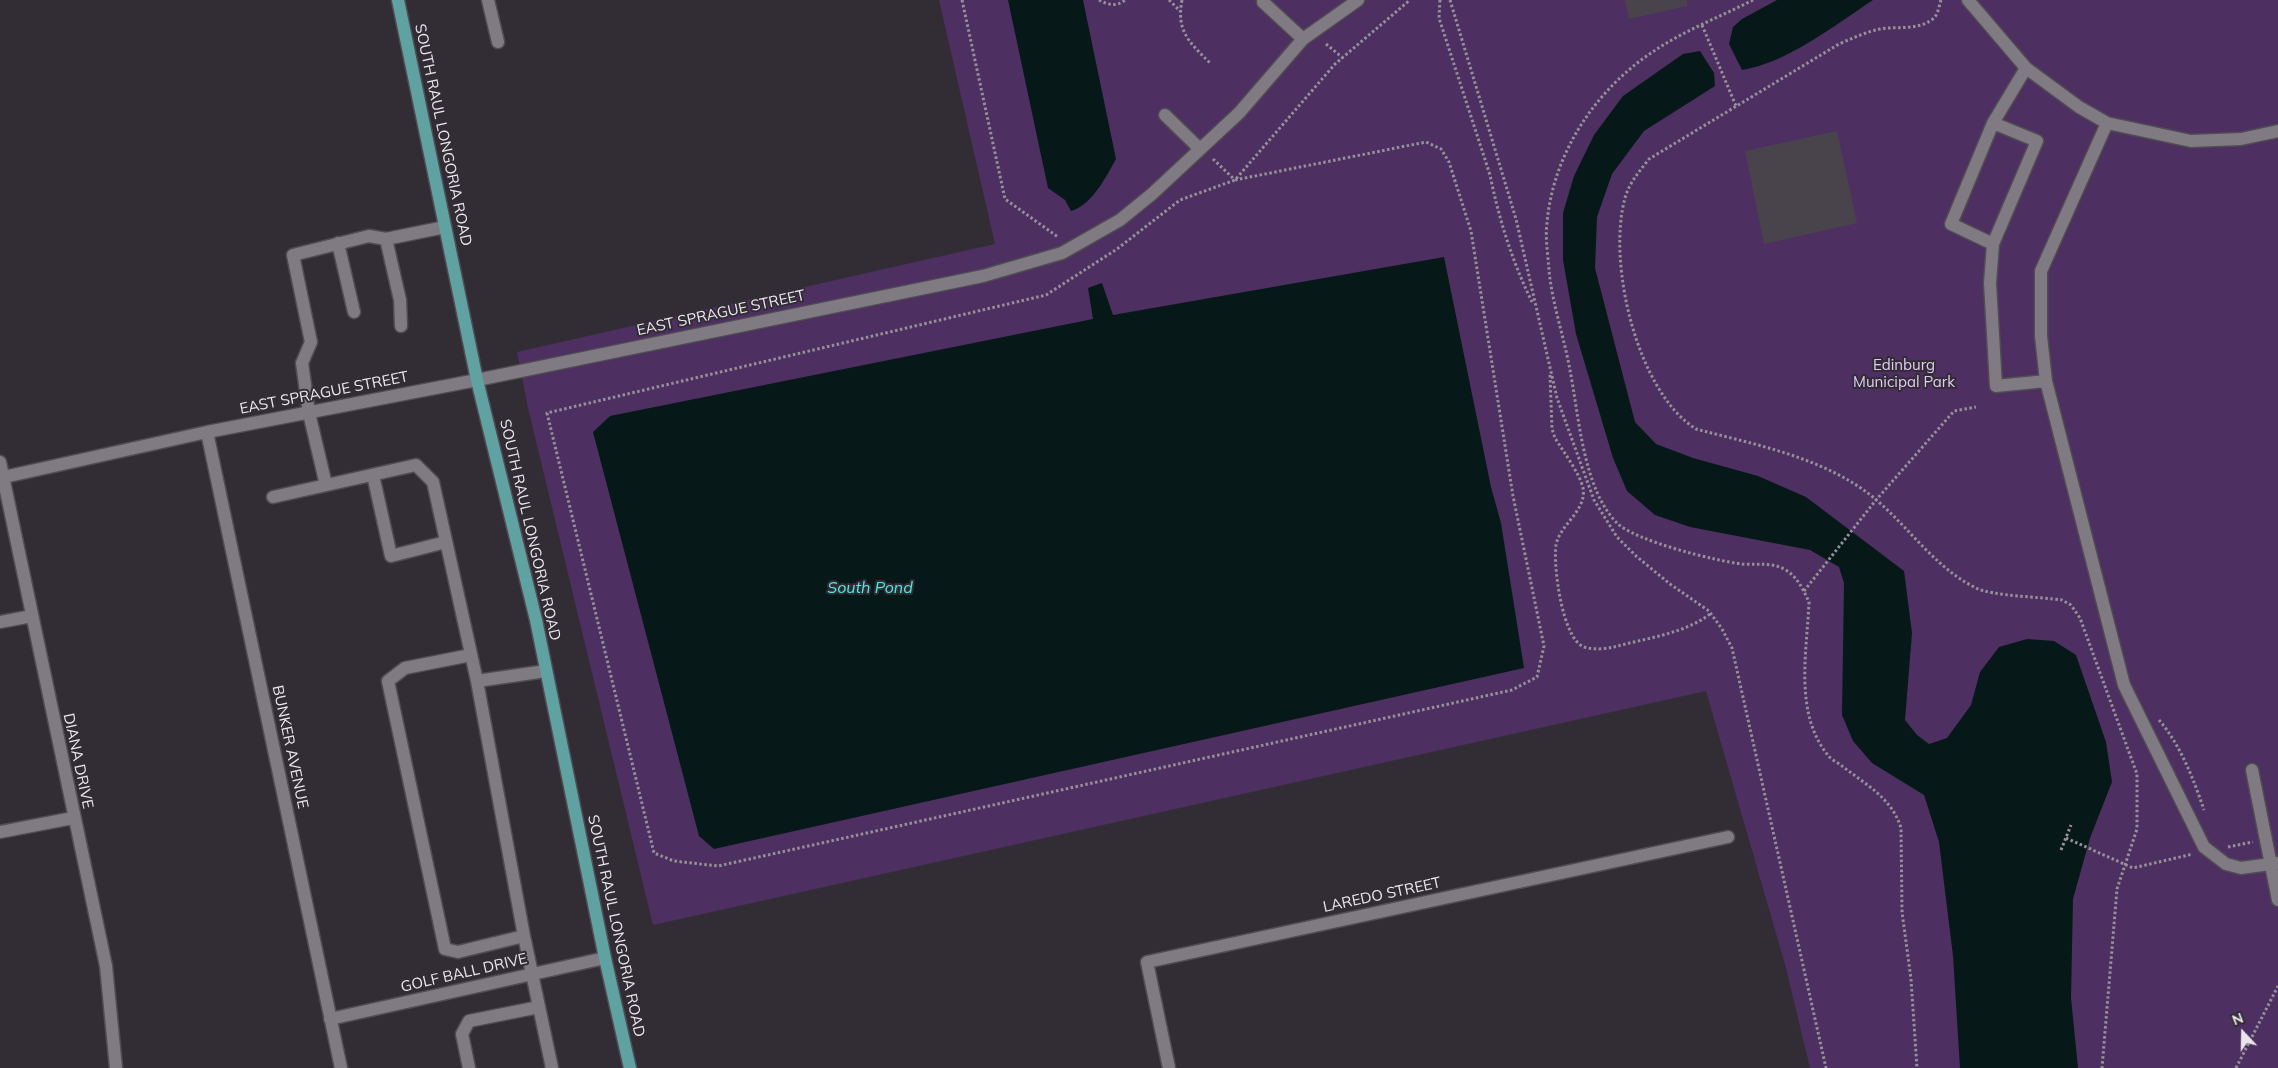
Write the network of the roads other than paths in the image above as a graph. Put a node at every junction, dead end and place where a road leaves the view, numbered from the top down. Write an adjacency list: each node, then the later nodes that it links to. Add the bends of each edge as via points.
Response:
1 (398, 0): 14 (main road, SOUTH RAUL LONGORIA ROAD)
2 (488, 0): 7 (street)
3 (1358, 0): 6 (street, EAST SPRAGUE STREET)
4 (1968, 0): 8 (street)
5 (1263, 2): 6 (street)
6 (1303, 40): 13 (street, EAST SPRAGUE STREET, via 1239,113)
7 (498, 42)
8 (2026, 68): 10 (street); 11 (street)
9 (1165, 114): 13 (street)
10 (2107, 122): 12 (street, via 2191,141 2241,139); 21 (street, via 2041,271 2040,313)
11 (1993, 123): 17 (street, via 1951,224); 17 (street, via 2037,141)
12 (2278, 132)
13 (1200, 149): 20 (street, EAST SPRAGUE STREET, via 1120,220 1062,253 983,276)
14 (445, 227): 15 (street); 20 (main road, SOUTH RAUL LONGORIA ROAD)
15 (386, 239): 16 (street, via 369,236); 19 (street, via 400,300)
16 (338, 243): 18 (street); 22 (street, via 293,255 311,342 302,363)
17 (1993, 244): 21 (street, via 1990,283 1996,386)
18 (354, 312)
19 (401, 326)
20 (477, 380): 22 (street, EAST SPRAGUE STREET); 33 (main road, SOUTH RAUL LONGORIA ROAD)
21 (2046, 381): 39 (street, via 2124,685 2141,722 2204,847 2226,864 2242,868)
22 (309, 413): 23 (street, EAST SPRAGUE STREET); 27 (street)
23 (206, 432): 26 (street, EAST SPRAGUE STREET); 45 (street, BUNKER AVENUE)
24 (0, 462): 26 (street, DIANA DRIVE)
25 (373, 475): 27 (street); 29 (street, via 416,465 433,482); 29 (street, via 391,556)
26 (2, 478): 30 (street, DIANA DRIVE)
27 (326, 486): 28 (street)
28 (273, 498)
29 (446, 542): 32 (street)
30 (32, 616): 31 (street); 36 (street, DIANA DRIVE)
31 (0, 622)
32 (471, 655): 34 (street); 41 (street, via 406,668 388,681 445,948 458,952)
33 (546, 671): 34 (street); 42 (main road, SOUTH RAUL LONGORIA ROAD)
34 (477, 681): 41 (street)
35 (2252, 770): 39 (street)
36 (73, 818): 37 (street); 46 (street, DIANA DRIVE, via 106,966)
37 (0, 832)
38 (1728, 837): 51 (street, LAREDO STREET, via 1147,962)
39 (2274, 863): 40 (street)
40 (2278, 900)
41 (524, 936): 43 (street)
42 (605, 958): 43 (street, GOLF BALL DRIVE); 50 (main road, SOUTH RAUL LONGORIA ROAD)
43 (532, 974): 44 (street); 45 (street, GOLF BALL DRIVE)
44 (539, 1007): 48 (street, via 469,1021 462,1034); 49 (street)
45 (330, 1019): 47 (street, BUNKER AVENUE)
46 (116, 1068)
47 (341, 1068)
48 (470, 1068)
49 (552, 1068)
50 (630, 1068)
51 (1169, 1068)

